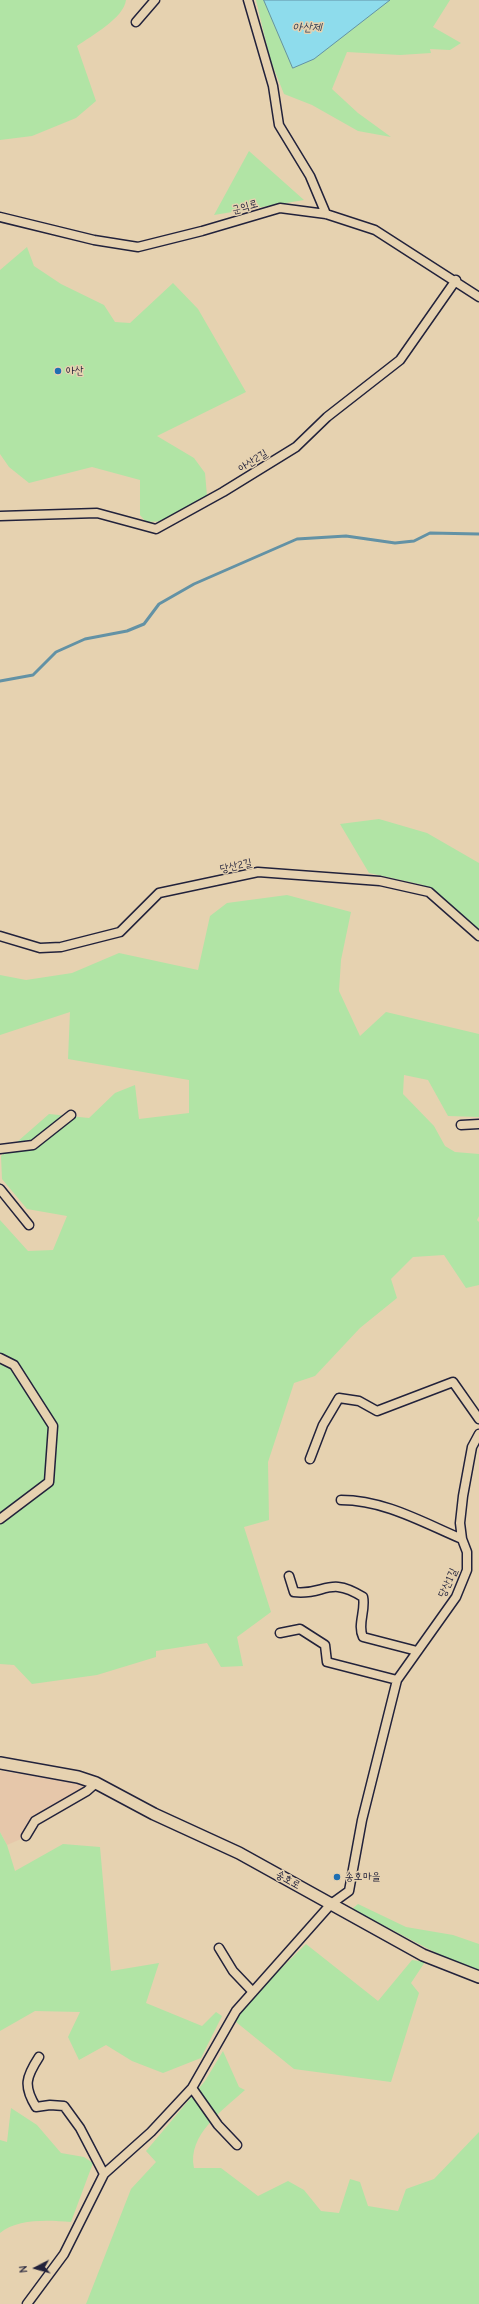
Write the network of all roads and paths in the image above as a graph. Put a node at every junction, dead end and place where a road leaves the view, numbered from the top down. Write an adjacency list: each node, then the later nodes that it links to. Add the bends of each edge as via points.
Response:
1 (155, 0): 3 (street)
2 (248, 0): 4 (street, via 273,86 279,124 310,176)
3 (136, 22)
4 (326, 214): 5 (street, 군익로, via 280,208 138,247 94,240); 6 (street, 군익로, via 376,230)
5 (0, 217)
6 (456, 280): 7 (street, 군익로); 8 (street, 아산2길, via 400,360 327,417 296,447 156,529 97,513)
7 (479, 297)
8 (0, 516)
9 (0, 936): 10 (street, 당산2길, via 40,948 68,945 120,932 159,894 258,872 380,881 429,892)
10 (479, 936)
11 (71, 1115): 14 (street, via 33,1145)
12 (479, 1124): 13 (street)
13 (461, 1125)
14 (0, 1149)
15 (0, 1189): 16 (street)
16 (29, 1225)
17 (0, 1358): 22 (street, via 14,1365 54,1426 49,1482)
18 (479, 1419): 20 (street, via 453,1382 377,1411 359,1402 339,1398 323,1425)
19 (479, 1434): 23 (street, 당산1길, via 472,1447 466,1472 460,1523)
20 (310, 1459)
21 (340, 1500): 23 (street, via 383,1505)
22 (0, 1519)
23 (462, 1539): 26 (street, 당산1길, via 467,1552 467,1570 456,1597)
24 (289, 1576): 26 (street, via 294,1592 332,1586 348,1588 363,1597 365,1606 360,1632 363,1637)
25 (280, 1633): 27 (street, via 300,1629 325,1645 327,1662)
26 (417, 1651): 27 (street, 당산1길)
27 (397, 1680): 31 (street, 당산1길, via 362,1820 349,1891)
28 (0, 1763): 29 (main road, 송호로, via 78,1776)
29 (96, 1783): 30 (street, via 87,1791 35,1821); 31 (main road, 송호로, via 154,1814 239,1853)
30 (26, 1836)
31 (331, 1904): 33 (main road, 송호로, via 423,1955); 34 (street, 당산1길)
32 (218, 1948): 34 (street)
33 (479, 1977)
34 (253, 1992): 36 (street, 당산1길, via 236,2011)
35 (39, 2057): 38 (street, via 29,2073 28,2095 36,2107 64,2106 80,2128)
36 (192, 2088): 37 (street, via 218,2125); 38 (street, 당산1길, via 151,2132)
37 (237, 2145)
38 (104, 2174): 39 (street, via 64,2254)
39 (27, 2304)

